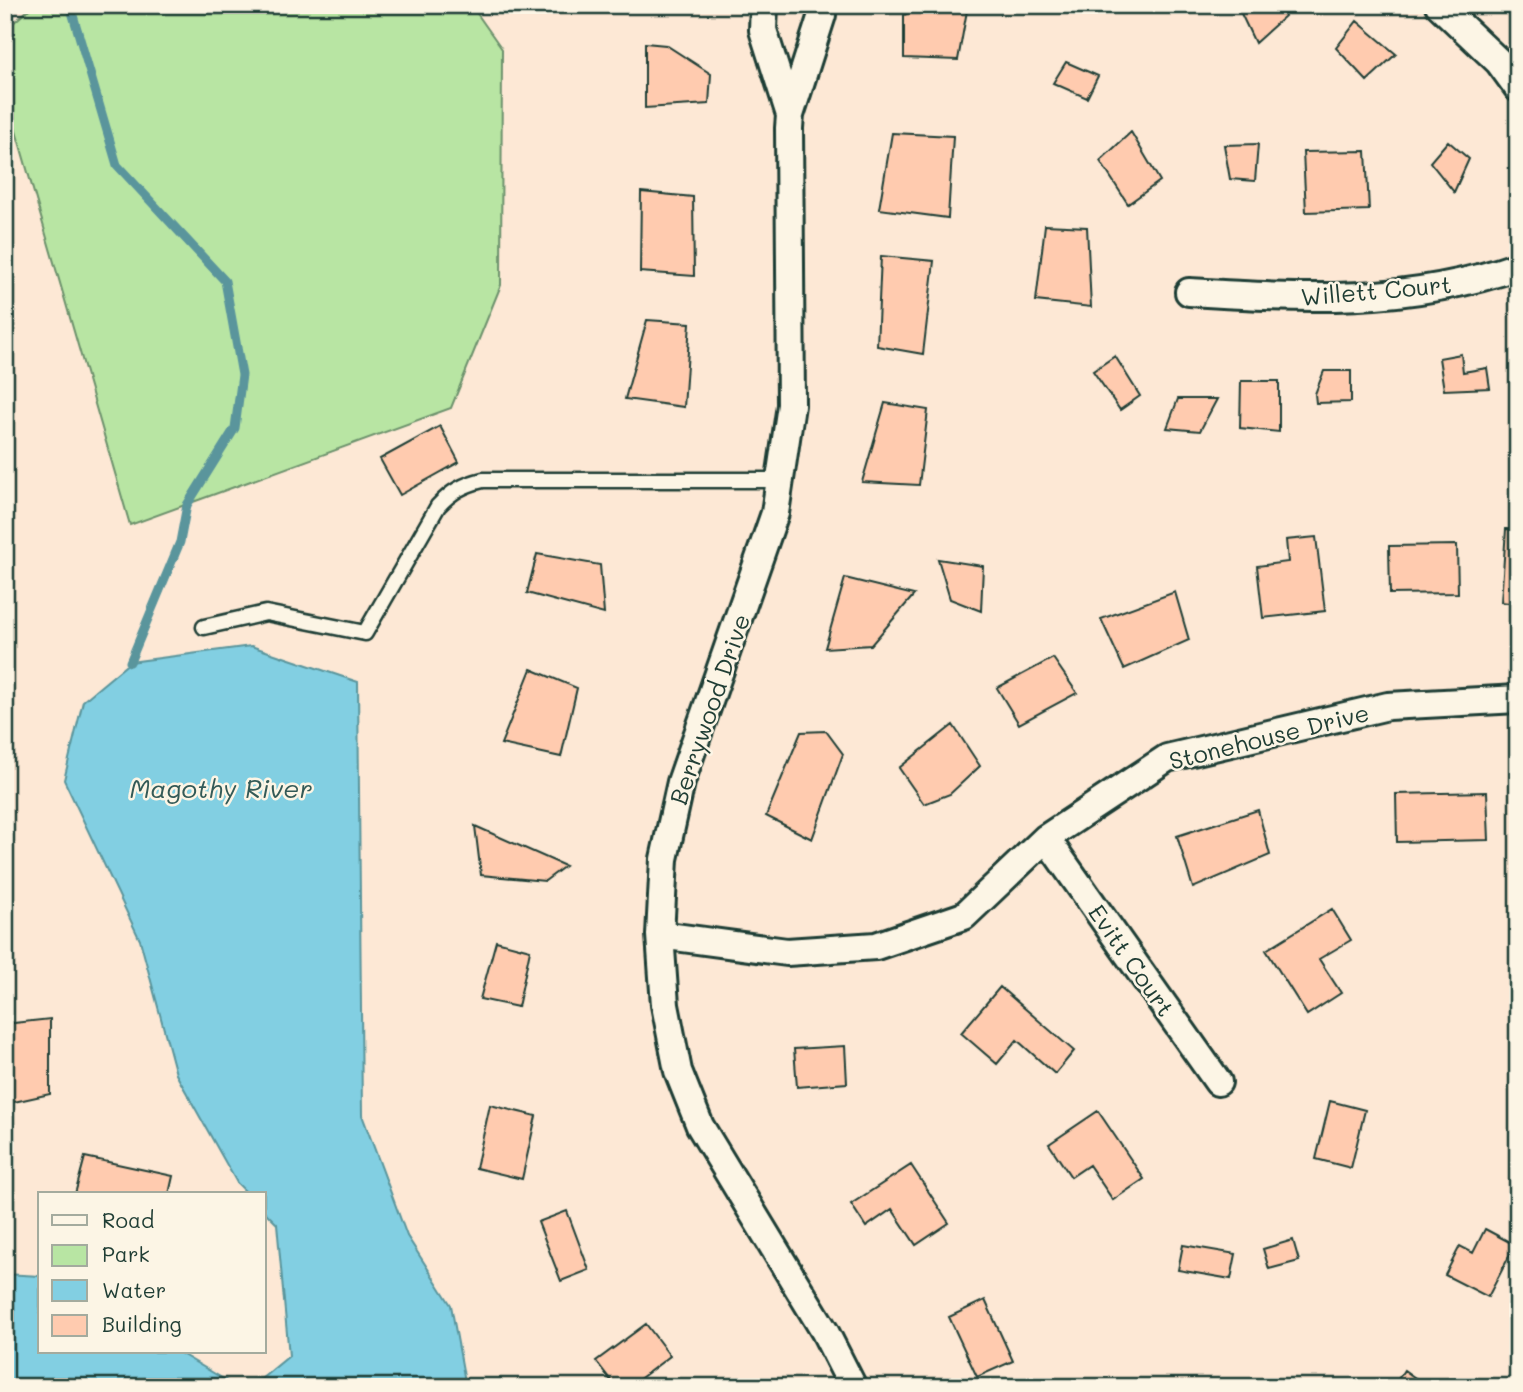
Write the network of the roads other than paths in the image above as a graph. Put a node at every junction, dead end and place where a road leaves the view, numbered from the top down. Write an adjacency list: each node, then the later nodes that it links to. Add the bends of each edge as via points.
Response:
1 (764, 5): 5 (street, Berrywood Drive, via 763,30)
2 (822, 5): 5 (street, Berrywood Drive)
3 (1439, 5): 4 (street, via 1499,62)
4 (1518, 88)
5 (790, 115): 8 (street, Berrywood Drive, via 791,393)
6 (1518, 266): 7 (street, Willett Court, via 1478,280 1334,299)
7 (1189, 292)
8 (780, 480): 9 (lane, via 483,480 465,484 438,506 365,633 266,613); 12 (street, Berrywood Drive, via 773,521 681,782 664,859)
9 (204, 627)
10 (1518, 699): 11 (street, Stonehouse Drive, via 1388,706 1167,758)
11 (1046, 838): 12 (street, Stonehouse Drive, via 964,916 876,946 787,952); 13 (street, Evitt Court)
12 (660, 935): 14 (street, Berrywood Drive, via 665,1005 678,1071 700,1126 825,1332)
13 (1218, 1082)
14 (853, 1387)

